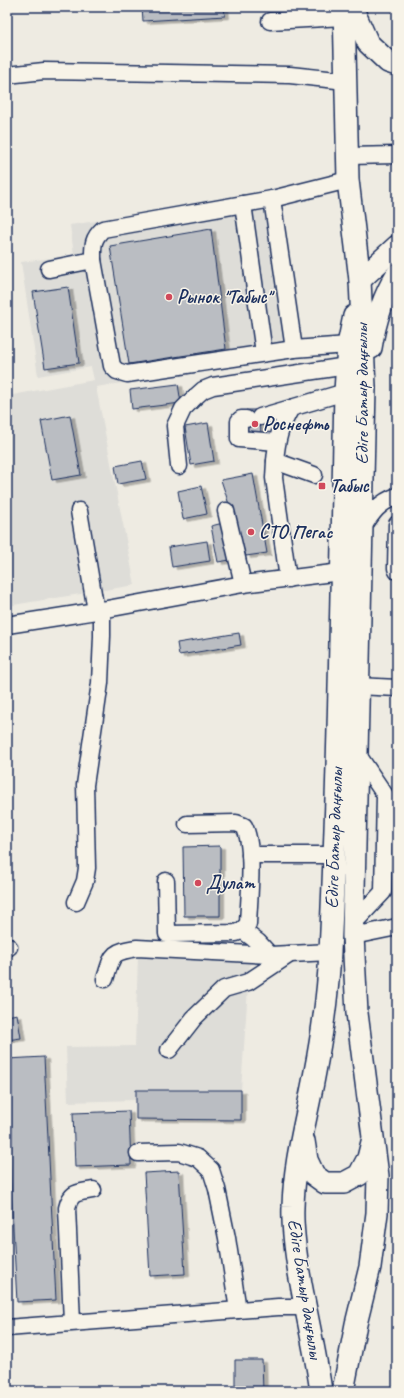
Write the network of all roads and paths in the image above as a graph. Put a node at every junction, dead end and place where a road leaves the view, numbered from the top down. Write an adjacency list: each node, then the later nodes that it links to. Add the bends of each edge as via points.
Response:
1 (346, 10): 2 (street); 4 (main road, via 368,43 388,62); 6 (main road, Едіге Батыр даңғылы)
2 (297, 13): 3 (street)
3 (270, 21)
4 (397, 65)
5 (7, 75): 6 (street, via 44,71 282,75)
6 (346, 81): 8 (main road, Едіге Батыр даңғылы)
7 (397, 155): 8 (street)
8 (348, 156): 9 (main road, Едіге Батыр даңғылы)
9 (348, 180): 10 (street); 16 (main road, Едіге Батыр даңғылы)
10 (272, 199): 11 (street); 18 (street)
11 (243, 204): 13 (street, via 103,230 96,236); 19 (street)
12 (397, 246): 16 (main road)
13 (93, 260): 14 (street); 19 (street, via 112,366 117,371 127,374)
14 (49, 268)
15 (397, 274): 21 (main road, via 379,312 372,338)
16 (360, 280): 17 (main road, Едіге Батыр даңғылы); 21 (main road, Едіге Батыр даңғылы)
17 (348, 344): 18 (street); 20 (main road, Едіге Батыр даңғылы)
18 (294, 350): 19 (street)
19 (264, 353)
20 (347, 366): 22 (main road, Едіге Батыр даңғылы); 26 (street, via 213,386 203,390 184,409 174,426)
21 (365, 387): 32 (main road, Едіге Батыр даңғылы)
22 (345, 392): 23 (street); 34 (main road, Едіге Батыр даңғылы)
23 (291, 408): 24 (street, via 281,427); 24 (street, via 239,421 238,439)
24 (277, 442): 25 (street)
25 (275, 461): 27 (street); 35 (street, via 274,478)
26 (179, 466)
27 (314, 475)
28 (397, 496): 32 (street, via 375,509)
29 (80, 511): 37 (street)
30 (226, 511): 36 (street)
31 (397, 524): 33 (street)
32 (362, 530): 39 (main road, Едіге Батыр даңғылы)
33 (397, 571)
34 (341, 572): 35 (street); 44 (main road, Едіге Батыр даңғылы)
35 (288, 579): 36 (street)
36 (243, 584): 37 (street)
37 (99, 611): 38 (street); 46 (street, via 102,636 100,683 85,785 87,868 85,881)
38 (7, 625)
39 (358, 686): 40 (street); 41 (main road, Едіге Батыр даңғылы)
40 (397, 688)
41 (356, 752): 49 (main road, Едіге Батыр даңғылы); 49 (street, via 385,795 383,892)
42 (186, 824): 43 (street, via 236,823 244,826 248,834)
43 (250, 855): 44 (street); 48 (street, via 248,924)
44 (334, 855): 50 (main road, Едіге Батыр даңғылы)
45 (166, 882): 48 (street, via 167,934 236,933)
46 (76, 902)
47 (397, 927): 49 (street)
48 (242, 930): 52 (street)
49 (353, 930): 56 (main road, Едіге Батыр даңғылы, via 357,1013)
50 (330, 952): 51 (street); 55 (main road, Едіге Батыр даңғылы, via 327,996)
51 (290, 953): 52 (street); 54 (street, via 248,982 224,989 194,1018)
52 (270, 955): 53 (street, via 137,948 118,951 111,959)
53 (105, 979)
54 (169, 1050)
55 (302, 1131): 56 (main road, via 307,1160 314,1175 325,1183 344,1184 359,1175 368,1158); 59 (main road, Едіге Батыр даңғылы, via 295,1169 293,1209)
56 (373, 1136): 64 (main road, Едіге Батыр даңғылы, via 378,1176 377,1213 370,1267)
57 (138, 1153): 60 (street, via 179,1152 198,1158 210,1170 217,1189 227,1238)
58 (93, 1190): 61 (street, via 74,1194 66,1208)
59 (305, 1307): 60 (street); 63 (main road, Едіге Батыр даңғылы)
60 (238, 1310): 61 (street)
61 (72, 1322): 62 (street)
62 (7, 1328)
63 (321, 1391)
64 (343, 1391)

